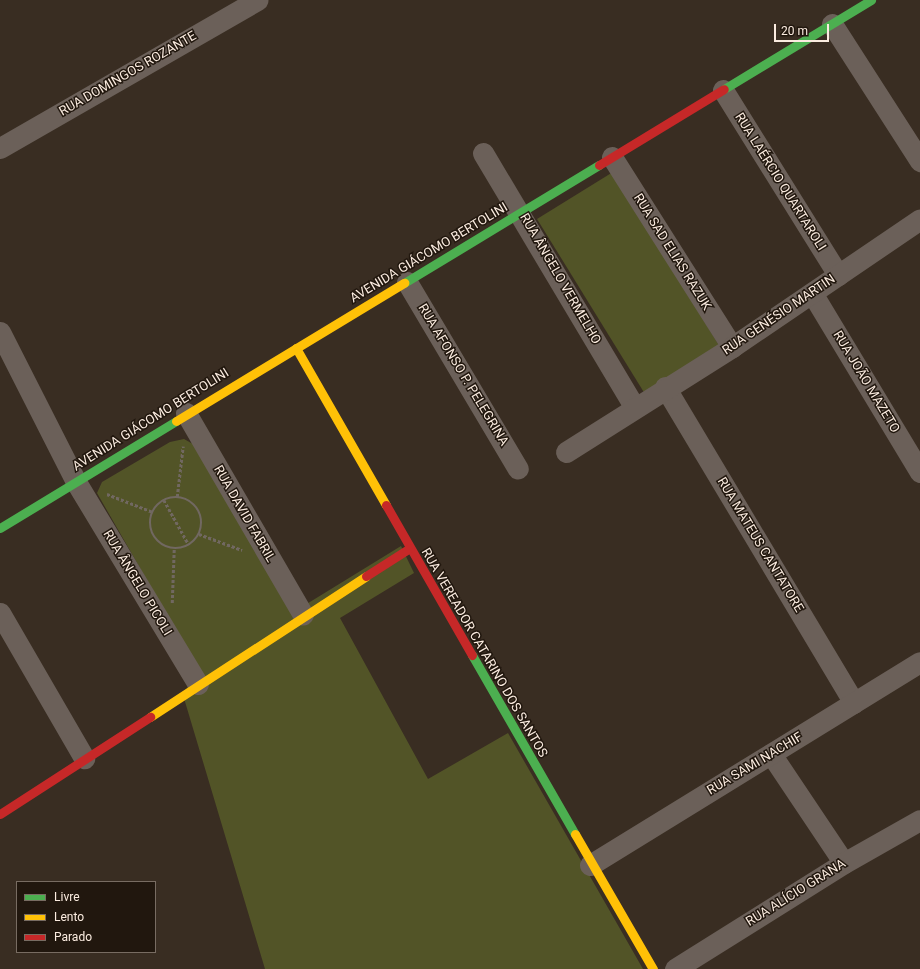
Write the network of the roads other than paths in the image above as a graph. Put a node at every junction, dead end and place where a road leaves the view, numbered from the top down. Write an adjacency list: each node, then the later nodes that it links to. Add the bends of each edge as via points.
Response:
1 (257, 0): 5 (street, RUA DOMINGOS ROZANTE)
2 (871, 0): 3 (street, AVENIDA GIÁCOMO BERTOLINI)
3 (832, 24): 4 (street, AVENIDA GIÁCOMO BERTOLINI); 8 (street)
4 (723, 90): 7 (street, AVENIDA GIÁCOMO BERTOLINI); 11 (street, RUA LAÉRCIO QUARTAROLI)
5 (0, 148)
6 (483, 153): 9 (street, RUA ÂNGELO VERMELHO)
7 (612, 157): 9 (street, AVENIDA GIÁCOMO BERTOLINI); 15 (street, RUA SAD ELIAS RAZUK)
8 (920, 161)
9 (522, 212): 12 (street, AVENIDA GIÁCOMO BERTOLINI); 18 (street, RUA ÂNGELO VERMELHO)
10 (920, 219): 11 (street, RUA GENÉSIO MARTIN)
11 (838, 275): 13 (street, RUA GENÉSIO MARTIN)
12 (408, 282): 16 (street, AVENIDA GIÁCOMO BERTOLINI); 21 (street, RUA AFONSO P. PELEGRINA)
13 (812, 293): 15 (street, RUA GENÉSIO MARTIN); 22 (street, RUA JOÃO MAZETO)
14 (0, 332): 23 (street, RUA ÂNGELO PICOLI)
15 (732, 347): 17 (street, RUA GENÉSIO MARTIN)
16 (296, 348): 19 (street, AVENIDA GIÁCOMO BERTOLINI); 25 (street, RUA VEREADOR CATARINO DOS SANTOS)
17 (665, 387): 18 (street, RUA GENÉSIO MARTIN); 30 (street, RUA MATEUS CANTATORE)
18 (634, 406): 20 (street, RUA GENÉSIO MARTIN)
19 (186, 413): 23 (street, AVENIDA GIÁCOMO BERTOLINI); 27 (street, RUA DAVID FABRIL)
20 (566, 452)
21 (518, 468)
22 (920, 472)
23 (76, 482): 24 (street, AVENIDA GIÁCOMO BERTOLINI); 29 (street, RUA ÂNGELO PICOLI)
24 (0, 528)
25 (410, 548): 27 (street); 36 (street, RUA VEREADOR CATARINO DOS SANTOS)
26 (0, 613): 32 (street)
27 (303, 614): 29 (street)
28 (920, 662): 30 (street, RUA SAMI NACHIF)
29 (198, 684): 32 (street)
30 (854, 703): 31 (street, RUA SAMI NACHIF)
31 (771, 754): 35 (street); 36 (street, RUA SAMI NACHIF)
32 (84, 758): 33 (street)
33 (0, 814)
34 (920, 820): 35 (street, RUA ALÍCIO GRANA)
35 (844, 863): 38 (street, RUA ALÍCIO GRANA)
36 (590, 865): 37 (street, RUA VEREADOR CATARINO DOS SANTOS)
37 (653, 969)
38 (675, 969)

